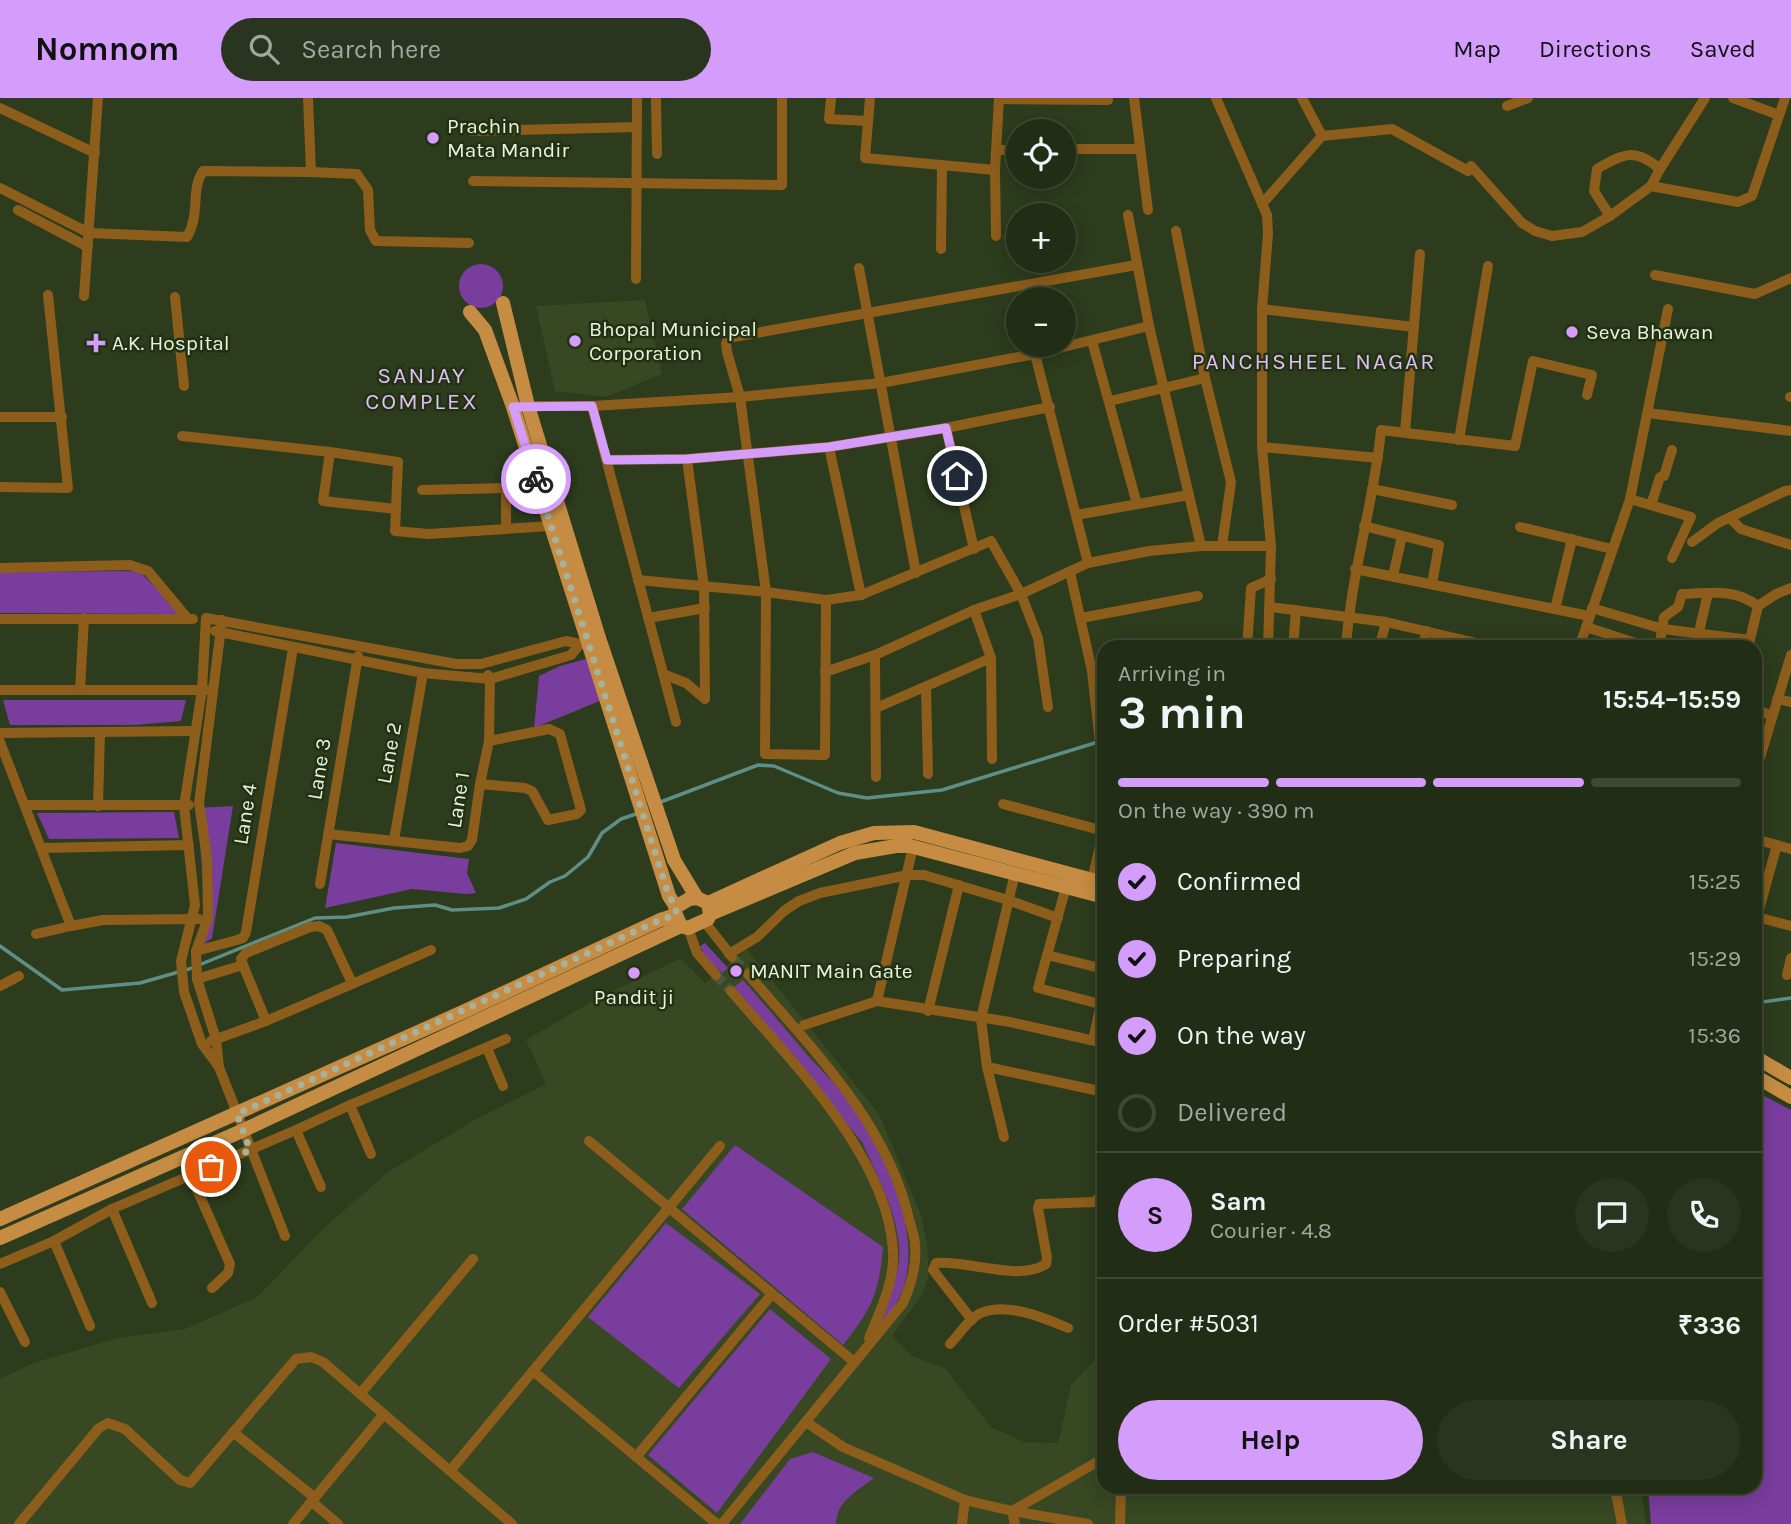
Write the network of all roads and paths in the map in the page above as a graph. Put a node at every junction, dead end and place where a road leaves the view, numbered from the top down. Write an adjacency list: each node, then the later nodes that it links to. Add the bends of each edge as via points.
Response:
1 (98, 98): 28 (street)
2 (308, 98): 33 (street)
3 (637, 98): 21 (street)
4 (656, 98): 29 (street)
5 (782, 98): 35 (street, via 782,185)
6 (831, 98): 20 (street, via 829,119)
7 (870, 98): 20 (street)
8 (999, 98): 16 (street); 26 (street)
9 (1134, 98): 25 (street)
10 (1216, 98): 38 (street)
11 (1302, 98): 23 (street)
12 (1528, 98): 17 (street)
13 (1705, 98): 31 (street)
14 (1733, 98): 19 (street)
15 (1785, 98): 19 (street)
16 (1108, 100)
17 (1507, 106)
18 (0, 107): 28 (street)
19 (1779, 115): 36 (street, via 1752,196 1738,202)
20 (868, 121): 30 (street, via 865,158)
21 (637, 127): 22 (street); 35 (street)
22 (472, 131)
23 (1322, 136): 38 (street); 42 (street, via 1392,129 1470,169 1522,223 1552,236 1582,232)
24 (1076, 149): 25 (street)
25 (1140, 149): 40 (street)
26 (996, 150): 27 (street); 32 (street)
27 (1006, 150)
28 (95, 153): 44 (street)
29 (657, 155)
30 (942, 165): 32 (street); 48 (street)
31 (1660, 169): 36 (street); 42 (street, via 1633,153 1597,169 1594,191)
32 (995, 170): 45 (street)
33 (311, 172): 44 (street, via 203,171 197,180 195,224 187,237); 46 (street, via 357,174 368,190 370,230 376,241)
34 (473, 181): 35 (street)
35 (636, 183): 55 (street)
36 (1651, 186): 42 (street)
37 (0, 188): 44 (street)
38 (1262, 204): 60 (street, via 1268,234)
39 (18, 210): 47 (street)
40 (1148, 210)
41 (1128, 215): 50 (street)
42 (1610, 216)
43 (1175, 231): 70 (street)
44 (89, 233): 47 (street)
45 (996, 236)
46 (469, 243)
47 (88, 247): 57 (street)
48 (941, 249)
49 (1420, 254): 65 (street)
50 (1136, 265): 63 (street); 64 (street)
51 (1488, 266): 89 (street)
52 (859, 268): 63 (street)
53 (1655, 275): 54 (street, via 1755,294)
54 (1791, 278)
55 (636, 279)
56 (48, 295): 83 (street)
57 (83, 296)
58 (175, 297): 72 (street)
59 (503, 303): 77 (main road)
60 (1262, 309): 65 (street); 91 (street)
61 (1668, 309): 81 (street)
62 (470, 312): 79 (main road, via 485,330)
63 (868, 313): 71 (street); 75 (street, via 728,338 727,352)
64 (1149, 326): 66 (street); 73 (street)
65 (1414, 327): 86 (street)
66 (1092, 341): 67 (street); 76 (street)
67 (1076, 345)
68 (1019, 357): 71 (street)
69 (1036, 357): 80 (street)
70 (1205, 378): 73 (street); 120 (street, via 1231,482)
71 (880, 383): 75 (street); 88 (street)
72 (184, 386)
73 (1162, 387): 76 (street); 104 (street)
74 (1587, 395): 89 (street, via 1592,375 1533,361 1515,446)
75 (740, 397): 78 (street); 94 (street)
76 (1110, 401): 106 (street)
77 (528, 406): 78 (street); 79 (street); 174 (main road)
78 (592, 406): 97 (street)
79 (513, 407): 98 (main road)
80 (1050, 407): 84 (street); 110 (street)
81 (1648, 413): 85 (street); 105 (street)
82 (0, 417): 83 (street)
83 (62, 417): 99 (street, via 68,488)
84 (946, 428): 88 (street); 123 (street)
85 (1791, 431)
86 (1405, 432): 89 (street); 95 (street, via 1381,430)
87 (182, 436): 93 (street)
88 (891, 436): 90 (street); 130 (street)
89 (1459, 440)
90 (829, 447): 94 (street); 140 (street)
91 (1262, 447): 95 (street); 121 (street)
92 (1672, 450): 108 (street)
93 (330, 452): 109 (street, via 398,462); 109 (street, via 323,501)
94 (746, 453): 96 (street); 137 (street)
95 (1378, 458): 101 (street)
96 (687, 459): 97 (street); 135 (street)
97 (607, 460): 133 (street)
98 (532, 465): 100 (street); 112 (main road)
99 (0, 487)
100 (506, 488): 102 (street); 115 (street)
101 (1372, 489): 107 (street); 113 (street)
102 (422, 490)
103 (1791, 490): 111 (street)
104 (1189, 495): 106 (street); 122 (street)
105 (1630, 499): 108 (street); 124 (street)
106 (1137, 504): 110 (street)
107 (1452, 505)
108 (1651, 505): 125 (street, via 1691,517)
109 (396, 509): 115 (street, via 395,531 429,534)
110 (1076, 515): 126 (street)
111 (1730, 518): 118 (street); 119 (street, via 1741,529)
112 (551, 526): 115 (street); 174 (main road)
113 (1364, 526): 116 (street); 128 (street)
114 (1520, 527): 117 (street)
115 (506, 529)
116 (1402, 536): 131 (street); 134 (street, via 1439,545)
117 (1572, 539): 124 (street); 146 (street)
118 (1692, 542)
119 (1791, 545)
120 (1222, 546): 121 (street); 122 (street)
121 (1271, 546): 132 (street)
122 (1201, 547): 126 (street)
123 (974, 549): 130 (street); 139 (street, via 991,541)
124 (1612, 549): 150 (street)
125 (1672, 558)
126 (1088, 563): 129 (street)
127 (0, 568): 155 (street, via 142,568)
128 (1355, 569): 131 (street); 149 (street)
129 (1070, 572): 139 (street); 154 (street)
130 (916, 573): 140 (street)
131 (1393, 576): 134 (street)
132 (1272, 579): 144 (street); 162 (street, via 1251,588)
133 (638, 580): 135 (street); 153 (street)
134 (1432, 584): 146 (street)
135 (704, 587): 137 (street); 145 (street)
136 (1791, 588): 143 (street)
137 (765, 592): 142 (street); 184 (street, via 765,754 825,755)
138 (1708, 593): 143 (street, via 1729,592); 159 (street, via 1682,594 1678,607 1664,617); 161 (street)
139 (1021, 594): 147 (street); 195 (street, via 1038,638)
140 (861, 595): 142 (street)
141 (1198, 596): 154 (street)
142 (826, 600): 184 (street)
143 (1758, 606): 173 (street)
144 (1270, 607): 148 (street); 163 (street)
145 (705, 608): 153 (street); 186 (street, via 705,699 686,683)
146 (1555, 609): 150 (street)
147 (974, 610): 177 (street); 179 (street)
148 (1296, 610): 149 (street); 164 (street)
149 (1348, 616): 156 (street); 165 (street)
150 (1589, 617): 159 (street); 169 (street); 170 (street)
151 (0, 618): 152 (street)
152 (84, 618): 155 (street); 190 (street)
153 (648, 618): 186 (street)
154 (1081, 618): 183 (street)
155 (188, 619): 157 (street)
156 (1386, 622): 160 (street); 166 (street)
157 (206, 624): 158 (street); 191 (street)
158 (221, 626): 175 (street); 176 (street); 191 (street)
159 (1663, 629): 161 (street); 171 (street)
160 (1427, 631): 167 (street); 168 (street)
161 (1699, 632): 172 (street)
162 (1248, 640)
163 (1268, 640)
164 (1294, 640)
165 (1346, 640)
166 (1381, 640)
167 (1424, 640)
168 (1465, 640)
169 (1582, 640)
170 (1635, 640)
171 (1661, 640)
172 (1732, 640)
173 (1750, 640)
174 (589, 641): 181 (street, via 566,641); 187 (street, via 571,654); 215 (main road)
175 (359, 646): 180 (street, Lane 3); 181 (street, via 456,664)
176 (293, 648): 180 (street); 244 (street, Lane 4, via 246,932 243,938)
177 (875, 655): 184 (street); 196 (street)
178 (1791, 655): 192 (street)
179 (991, 658): 188 (street); 206 (street)
180 (357, 660): 185 (street); 217 (street, Lane 3)
181 (481, 664): 187 (street)
182 (1097, 670): 183 (street)
183 (1091, 671): 194 (street)
184 (825, 672)
185 (424, 673): 187 (street); 218 (street, Lane 2)
186 (663, 674): 199 (street)
187 (490, 680): 203 (street, Lane 1)
188 (926, 687): 196 (street); 207 (street)
189 (0, 690): 190 (street)
190 (80, 690): 191 (street)
191 (208, 690): 200 (street); 210 (street)
192 (1777, 699): 193 (street); 198 (street)
193 (1791, 702)
194 (1097, 705)
195 (1048, 706)
196 (876, 708): 208 (street)
197 (1762, 712): 198 (street)
198 (1772, 715): 205 (street)
199 (676, 722)
200 (194, 731): 202 (street); 214 (street)
201 (0, 733): 202 (street)
202 (100, 733): 213 (street)
203 (489, 741): 209 (street, Lane 1); 209 (street, via 556,730 581,810 548,820 532,791)
204 (0, 742): 212 (street)
205 (1762, 750)
206 (992, 759)
207 (928, 774)
208 (876, 777)
209 (480, 784): 218 (street, Lane 1, via 468,846)
210 (199, 803): 214 (street); 235 (street, via 207,858)
211 (1003, 804): 216 (street)
212 (25, 805): 213 (street); 223 (street)
213 (98, 806): 214 (street)
214 (184, 806): 220 (street)
215 (653, 822): 234 (main road); 238 (main road, via 669,896)
216 (1097, 828)
217 (328, 834): 218 (street, Lane 1); 228 (street, Lane 3)
218 (394, 840)
219 (1762, 841): 221 (street)
220 (189, 845): 223 (street); 237 (street)
221 (1777, 845): 224 (street); 232 (street)
222 (914, 847): 225 (main road); 226 (street); 234 (main road, via 855,853)
223 (42, 848): 240 (street)
224 (1791, 849)
225 (1015, 873): 230 (main road); 233 (street)
226 (908, 875): 229 (street); 234 (street, via 799,901 732,957); 257 (street)
227 (1097, 881): 234 (main road, via 914,831 874,833 839,843)
228 (320, 884)
229 (959, 885): 233 (street); 259 (street)
230 (1066, 887): 231 (main road); 236 (street)
231 (1097, 895)
232 (1762, 899)
233 (1009, 900): 236 (street); 260 (street)
234 (705, 909): 238 (main road); 238 (main road, via 689,899)
235 (208, 918): 237 (street); 244 (street)
236 (1058, 918): 245 (street)
237 (193, 919): 240 (street, via 103,920); 266 (street, via 181,977)
238 (680, 919): 250 (street, via 696,953); 277 (main road, via 660,920); 278 (main road)
239 (1762, 922): 241 (street)
240 (71, 926): 242 (street)
241 (1791, 926)
242 (36, 934)
243 (431, 950): 254 (street)
244 (196, 955): 253 (street)
245 (1047, 955): 248 (street); 258 (street, via 1038,988)
246 (1791, 958): 251 (street)
247 (243, 965): 253 (street); 254 (street, via 241,959 246,954 319,926 327,930); 261 (street)
248 (1097, 967)
249 (748, 974): 306 (street, via 844,1088 892,1163 906,1206 915,1245 913,1278 903,1303)
250 (716, 975)
251 (1787, 975)
252 (19, 976): 255 (street)
253 (197, 976): 263 (street)
254 (352, 983): 261 (street)
255 (0, 986)
256 (731, 991): 306 (street, via 831,1110 874,1180 893,1251 890,1281)
257 (877, 1001): 259 (street); 262 (street)
258 (1097, 1003)
259 (928, 1011): 260 (street)
260 (981, 1019): 265 (street); 270 (street)
261 (266, 1021): 263 (street)
262 (804, 1025)
263 (216, 1039): 266 (street); 269 (street)
264 (506, 1040): 267 (street)
265 (1097, 1042)
266 (202, 1044): 269 (street)
267 (487, 1048): 273 (street); 276 (street)
268 (1762, 1061): 271 (main road)
269 (219, 1067): 277 (street)
270 (987, 1067): 274 (street); 280 (street)
271 (1791, 1078)
272 (1762, 1080): 275 (main road)
273 (503, 1086)
274 (1097, 1091)
275 (1791, 1097)
276 (349, 1105): 279 (street); 284 (street)
277 (237, 1114): 278 (street); 290 (main road)
278 (244, 1130): 283 (street); 292 (main road)
279 (296, 1130): 283 (street); 286 (street)
280 (1004, 1137)
281 (589, 1141): 288 (street)
282 (720, 1146): 288 (street)
283 (250, 1150): 285 (street); 291 (street)
284 (371, 1154)
285 (191, 1176): 289 (street); 296 (street, via 230,1264 228,1273)
286 (321, 1187)
287 (1097, 1200): 302 (street, via 1039,1205 1047,1258 1041,1267 933,1266)
288 (669, 1208): 298 (street); 309 (street)
289 (112, 1209): 293 (street); 299 (street)
290 (0, 1219)
291 (285, 1236)
292 (0, 1238)
293 (54, 1241): 295 (street); 303 (street)
294 (473, 1259): 310 (street)
295 (0, 1264)
296 (212, 1288)
297 (0, 1292): 300 (street)
298 (772, 1294): 308 (street); 314 (street)
299 (152, 1303)
300 (11, 1314): 301 (street); 305 (street)
301 (0, 1320)
302 (972, 1321): 304 (street, via 980,1313 1009,1310 1036,1314); 307 (street)
303 (90, 1326)
304 (1068, 1328)
305 (25, 1342)
306 (867, 1344): 308 (street)
307 (950, 1344)
308 (853, 1361): 312 (street)
309 (533, 1371): 314 (street); 316 (street)
310 (360, 1394): 311 (street); 313 (street, via 323,1362 296,1359)
311 (384, 1415): 316 (street); 319 (street)
312 (806, 1422): 320 (street, via 843,1447); 326 (street)
313 (233, 1432): 319 (street); 322 (street, via 190,1483 125,1429 107,1423)
314 (636, 1457): 326 (street)
315 (1097, 1462): 321 (street)
316 (450, 1471): 325 (street)
317 (1121, 1494): 330 (street)
318 (1616, 1494): 331 (street)
319 (313, 1500): 323 (street); 324 (street)
320 (965, 1500): 321 (street); 327 (street)
321 (1012, 1511): 328 (street); 329 (street)
322 (19, 1524)
323 (293, 1524)
324 (338, 1524)
325 (512, 1524)
326 (719, 1524)
327 (962, 1524)
328 (1015, 1524)
329 (1088, 1524)
330 (1120, 1524)
331 (1622, 1524)

